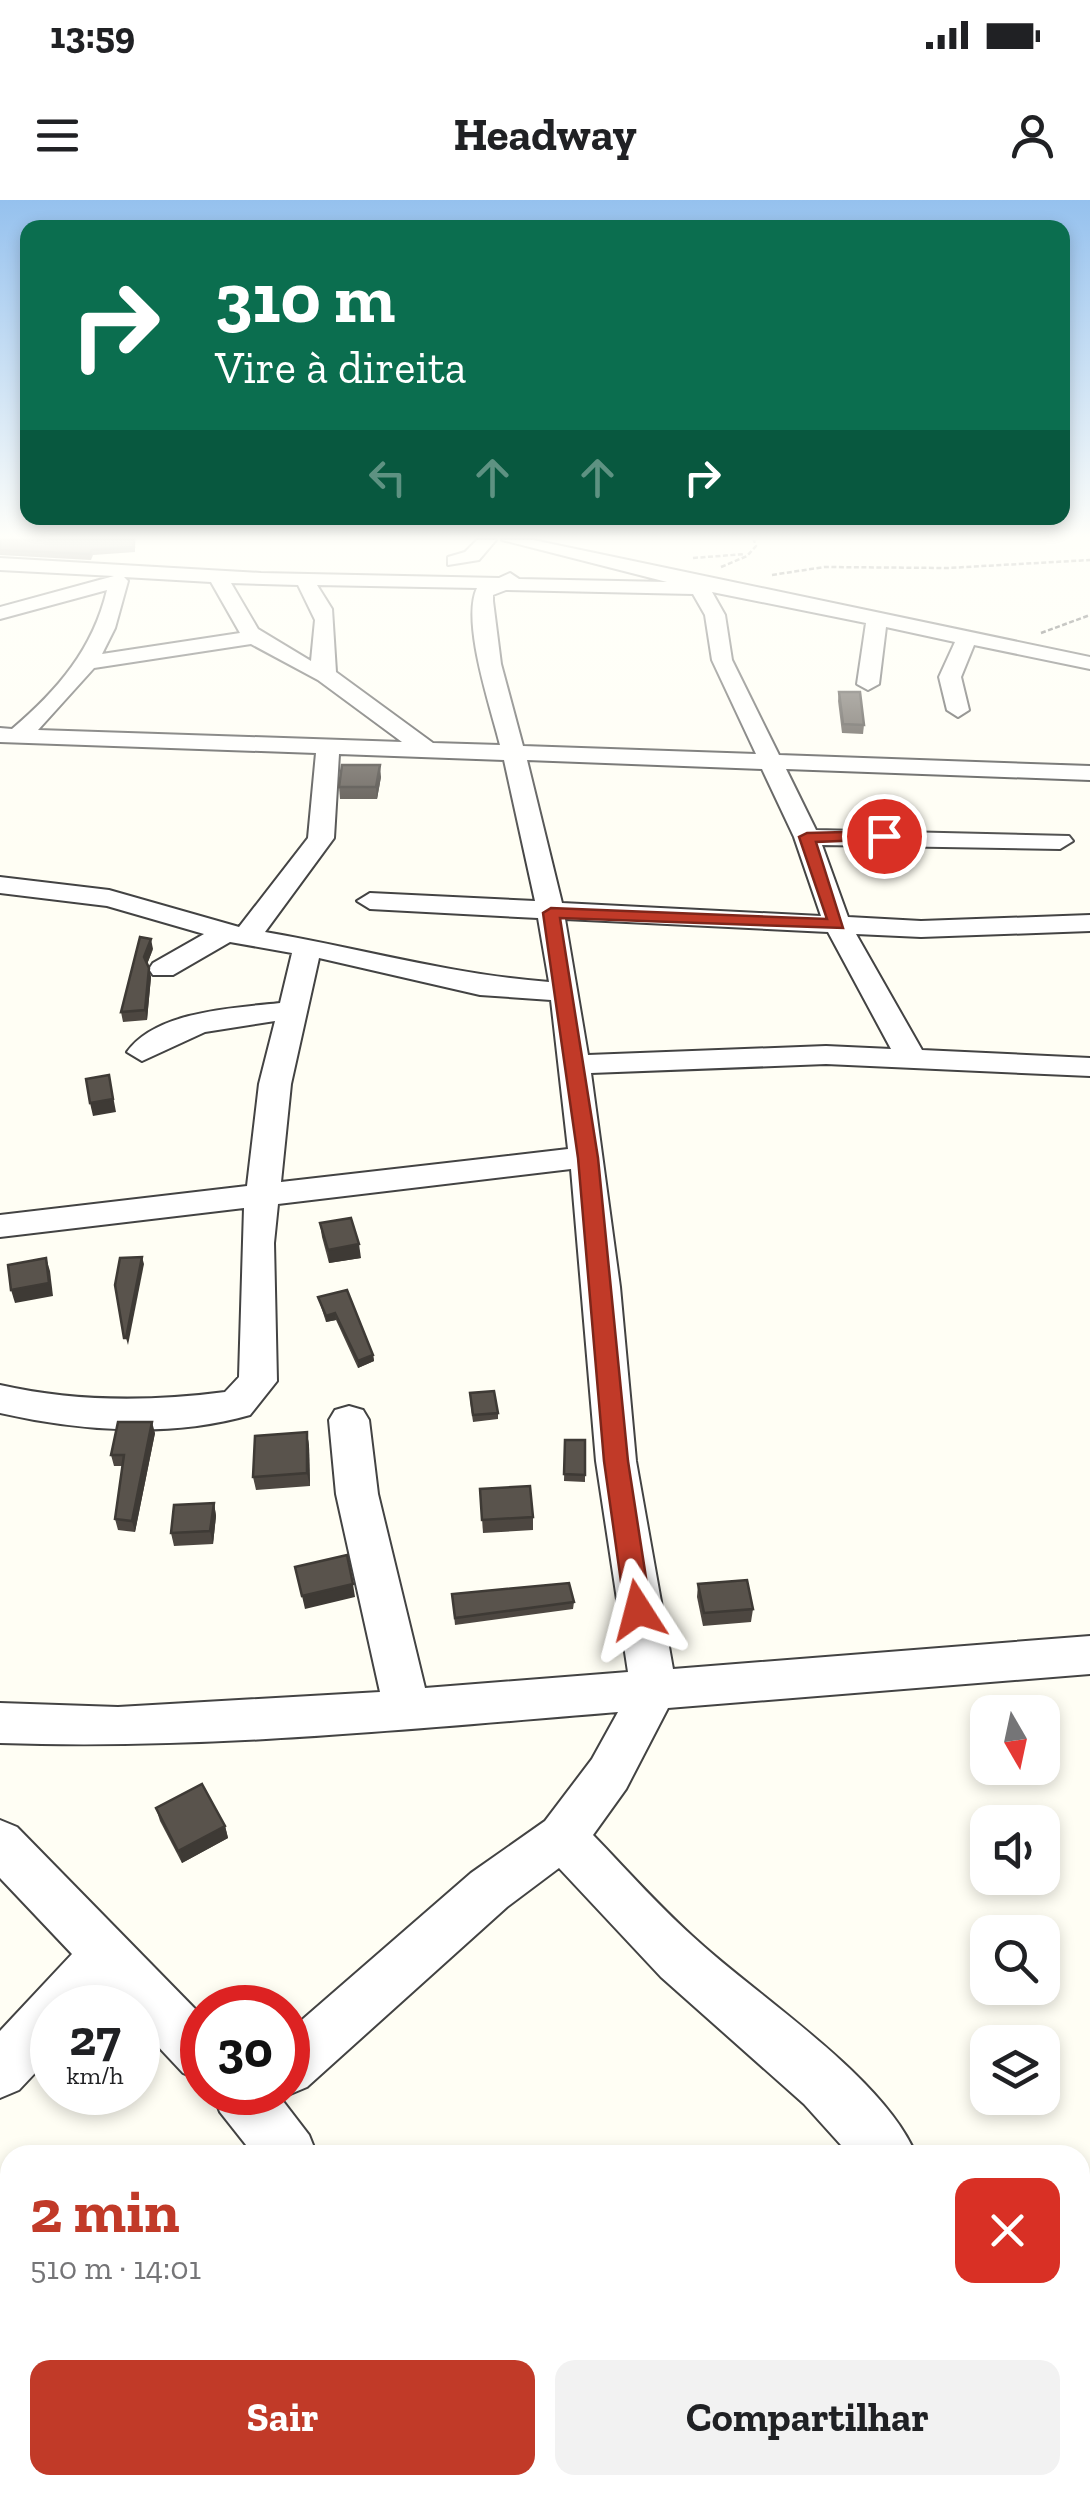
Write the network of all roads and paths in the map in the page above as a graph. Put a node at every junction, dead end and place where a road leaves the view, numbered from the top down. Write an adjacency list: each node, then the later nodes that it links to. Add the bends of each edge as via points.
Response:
1 (95, 647): 11 (street)
2 (193, 647): 11 (street)
3 (275, 647): 12 (street)
4 (324, 647): 12 (street)
5 (488, 647): 18 (street)
6 (720, 647): 19 (street)
7 (873, 647): 13 (street)
8 (963, 647): 14 (street, via 950,678)
9 (1014, 647): 10 (street)
10 (1090, 662)
11 (87, 664): 15 (street, via 73,688)
12 (326, 675): 17 (street)
13 (868, 684)
14 (958, 710)
15 (9, 735): 16 (street)
16 (328, 748): 17 (street); 30 (street, via 321,838 262,920)
17 (432, 753): 18 (street)
18 (511, 755): 19 (street); 27 (street)
19 (773, 763): 20 (street); 23 (street)
20 (1045, 772): 21 (street); 22 (street)
21 (1090, 773)
22 (1090, 796)
23 (807, 837): 24 (street); 29 (street)
24 (1060, 841)
25 (1, 884): 30 (street, via 109,898)
26 (370, 900): 27 (street)
27 (551, 913): 29 (street); 33 (street)
28 (1090, 923): 29 (street, via 975,929)
29 (837, 924): 36 (street)
30 (236, 934): 31 (street); 32 (street)
31 (308, 945): 33 (street, via 480,986); 34 (street)
32 (163, 969)
33 (566, 992): 37 (street)
34 (292, 1010): 35 (street, via 185,1026); 40 (street, via 275,1084)
35 (142, 1052)
36 (912, 1057): 37 (street); 38 (street)
37 (571, 1065): 39 (street)
38 (1090, 1066)
39 (588, 1158): 40 (street); 45 (street, via 616,1461)
40 (266, 1194): 41 (street); 42 (street, via 258,1243 258,1381 236,1405 147,1417 53,1413)
41 (0, 1226)
42 (0, 1400)
43 (349, 1420): 46 (street, via 357,1494)
44 (1090, 1655): 45 (street)
45 (654, 1691): 46 (street); 48 (street, via 609,1774)
46 (407, 1708): 47 (street, via 237,1723)
47 (0, 1723)
48 (562, 1837): 54 (street); 58 (street, via 679,1959 824,2084)
49 (0, 1843): 50 (street)
50 (105, 1956): 51 (street); 52 (street)
51 (79, 1985)
52 (180, 2032)
53 (30, 2039): 55 (street)
54 (310, 2041)
55 (0, 2071)
56 (269, 2115): 57 (street)
57 (284, 2145)
58 (879, 2145)

